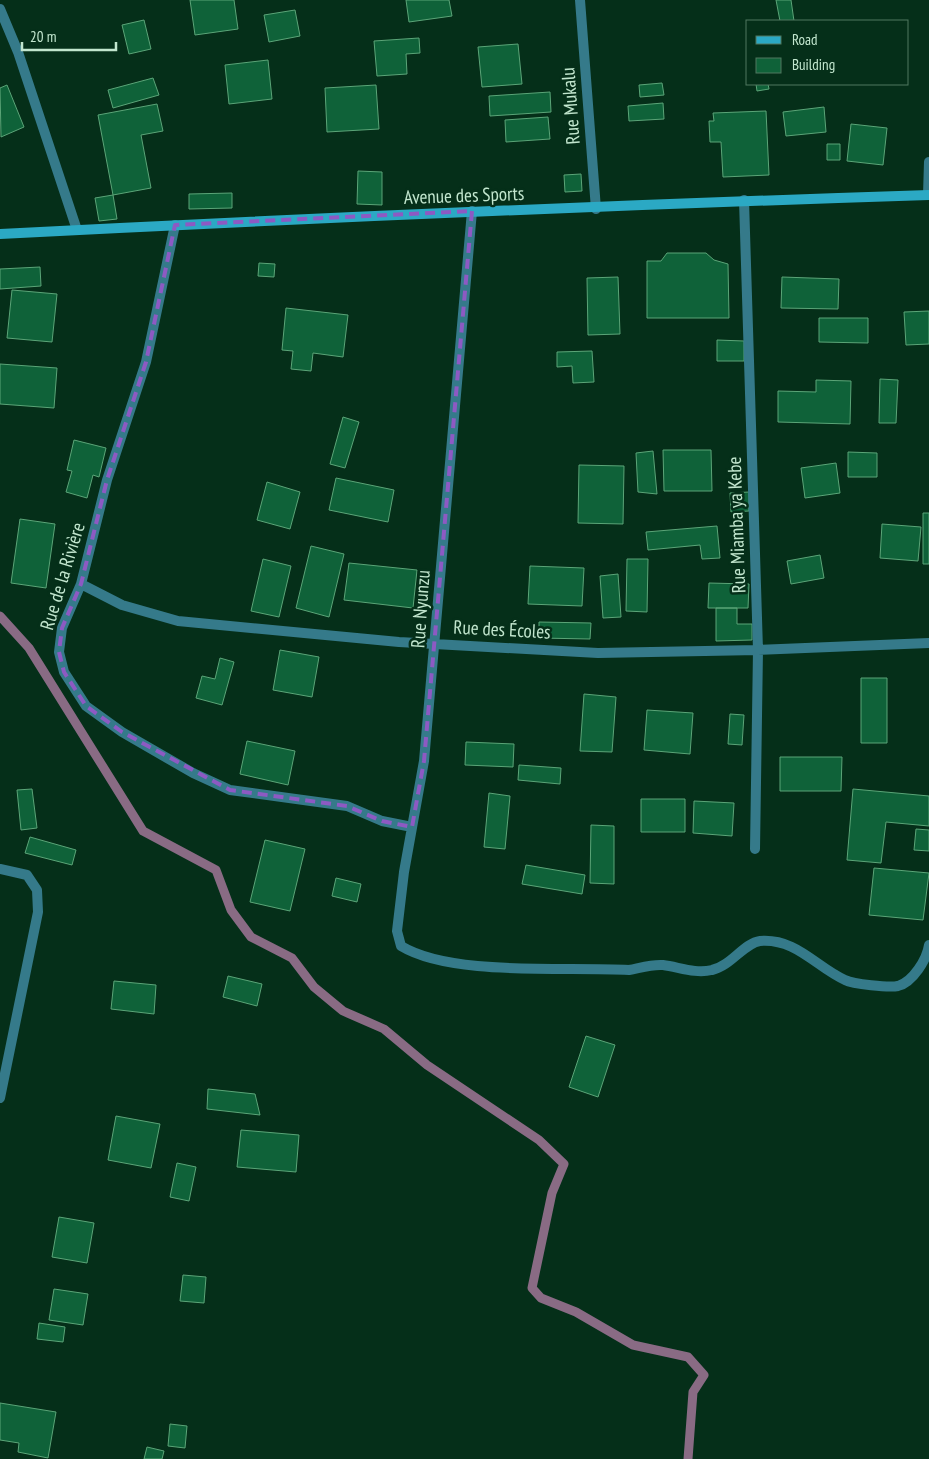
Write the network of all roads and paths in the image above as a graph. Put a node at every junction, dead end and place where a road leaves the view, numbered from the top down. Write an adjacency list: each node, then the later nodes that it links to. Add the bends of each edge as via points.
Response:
1 (580, 0): 6 (street, Rue Mukalu)
2 (0, 9): 9 (street, via 18,52)
3 (929, 162): 4 (street)
4 (928, 195): 5 (street, Avenue des Sports)
5 (744, 200): 6 (street, Avenue des Sports); 14 (street, Rue Miamba ya Kebe)
6 (596, 209): 7 (street, Avenue des Sports)
7 (472, 211): 8 (street, Avenue des Sports); 12 (street, Rue Nyunzu)
8 (175, 225): 9 (street, Avenue des Sports); 11 (street, Rue de la Rivière, via 146,362 107,480)
9 (77, 230): 10 (street, Avenue des Sports)
10 (0, 234)
11 (81, 584): 12 (street, Rue des Écoles, via 122,605 178,620); 15 (street, Rue de la Rivière, via 62,628 59,652 64,672 86,706 122,732 193,773 230,790 347,806 382,821)
12 (435, 643): 14 (street, Rue des Écoles, via 598,653); 15 (street, Rue Nyunzu, via 424,761)
13 (929, 643): 14 (street, Rue des Écoles)
14 (758, 650): 16 (street, Rue Miamba ya Kebe)
15 (412, 827): 19 (street, Rue Nyunzu, via 397,931 401,946 413,953 460,964 629,970 657,965 681,970 712,970 730,962 758,941 798,948 826,970 847,981 898,986 910,978)
16 (755, 849)
17 (0, 869): 20 (street, via 27,875 37,890 38,912)
18 (929, 945): 19 (street)
19 (928, 950)
20 (0, 1098)

